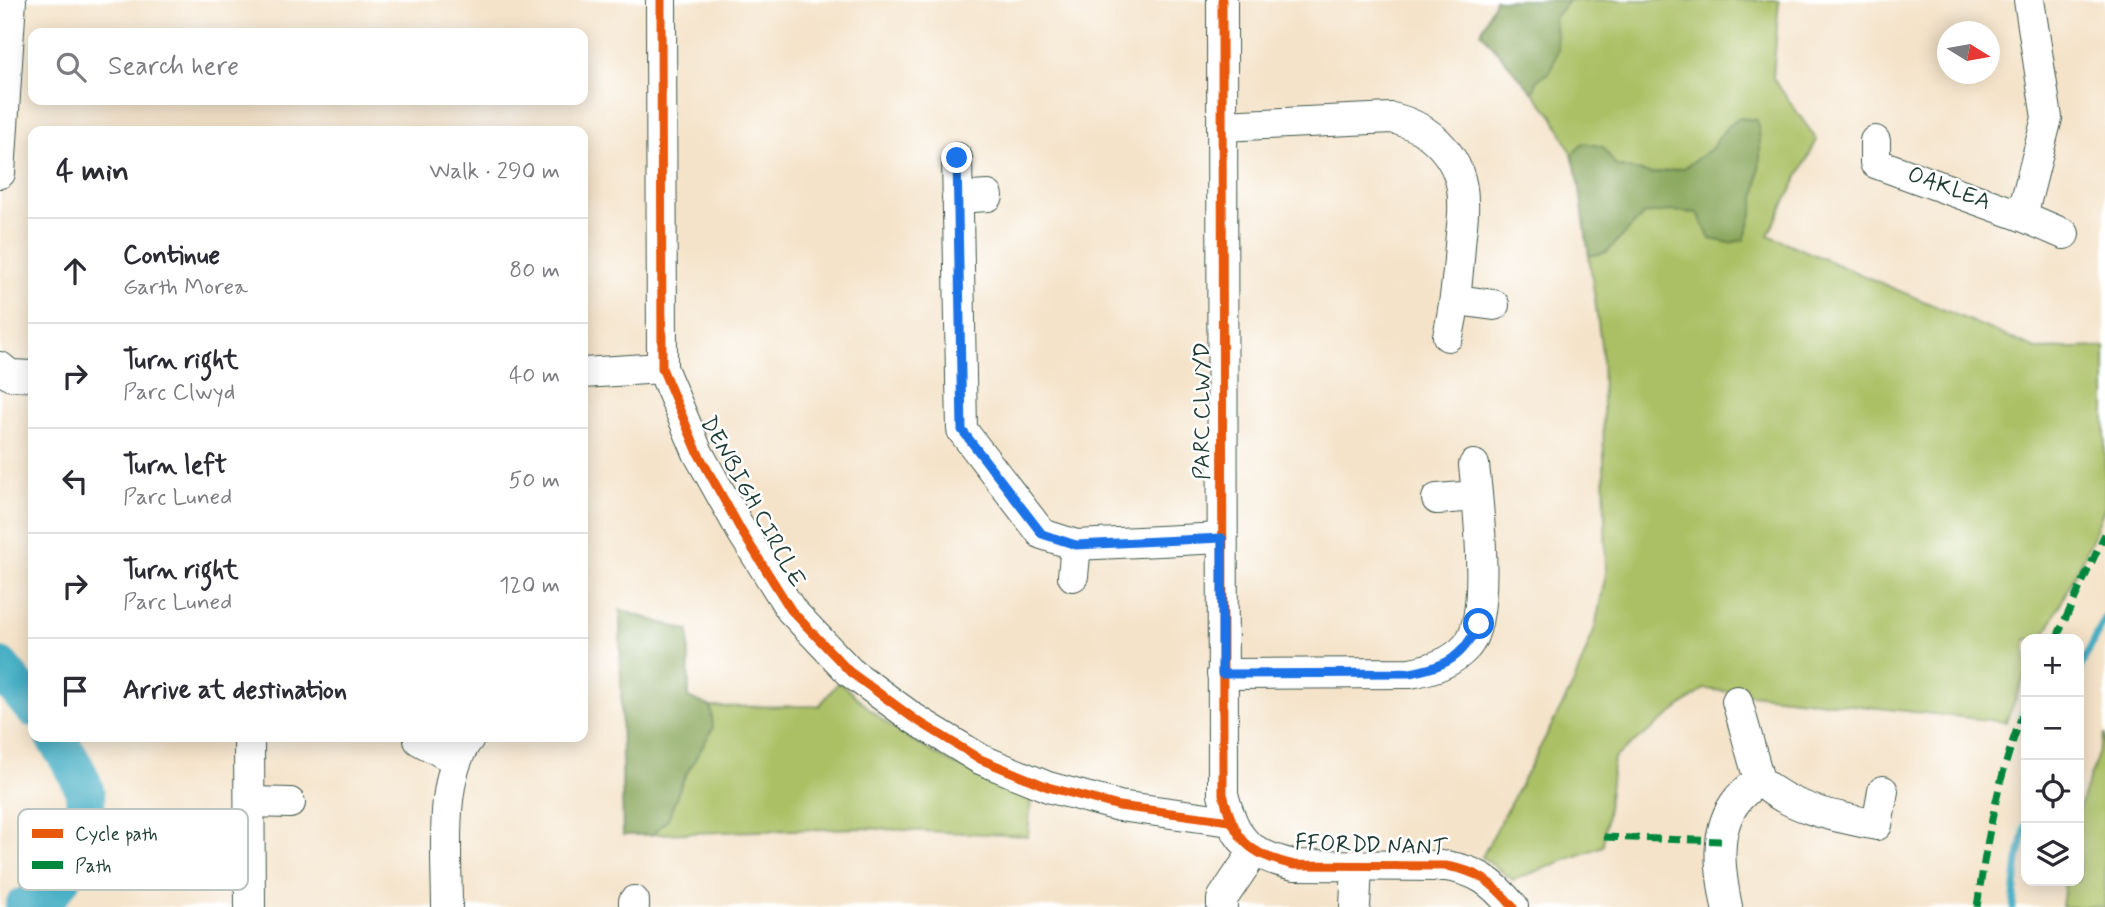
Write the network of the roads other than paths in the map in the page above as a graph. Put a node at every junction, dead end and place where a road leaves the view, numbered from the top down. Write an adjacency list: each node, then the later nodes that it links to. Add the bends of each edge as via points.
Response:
1 (661, 0): 17 (street, DENBIGH CIRCLE)
2 (1223, 0): 5 (street, PARC CLWYD)
3 (2029, 0): 11 (street, OAKLEA, via 2047,118)
4 (7, 9): 8 (street)
5 (1222, 126): 13 (street, via 1392,118 1430,133 1460,176 1464,200); 23 (street, PARC CLWYD)
6 (1869, 153): 11 (street, OAKLEA)
7 (957, 158): 10 (street)
8 (0, 173)
9 (988, 196): 10 (street)
10 (957, 198): 24 (street, via 962,430 1042,534)
11 (2022, 216): 12 (street, OAKLEA)
12 (2064, 234)
13 (1457, 300): 14 (street); 15 (street)
14 (1494, 305)
15 (1448, 336)
16 (0, 367): 19 (street, via 10,375)
17 (662, 368): 18 (street); 35 (street, DENBIGH CIRCLE, via 698,453 742,532 791,610 850,672 980,759 1048,787 1119,806)
18 (588, 373)
19 (28, 376)
20 (1474, 465): 21 (street)
21 (1477, 496): 22 (street); 26 (street, via 1479,624 1468,645 1449,661 1410,673)
22 (1437, 499)
23 (1222, 538): 24 (street); 26 (street, PARC CLWYD)
24 (1076, 545): 25 (street)
25 (1073, 576)
26 (1222, 674): 35 (street, PARC CLWYD, via 1223,794)
27 (1737, 701): 31 (street)
28 (249, 742): 33 (street)
29 (430, 742): 30 (street)
30 (463, 748): 39 (street, via 448,788)
31 (1759, 780): 32 (street, via 1793,802 1834,817 1889,828); 43 (street, via 1727,817 1721,875)
32 (1883, 791)
33 (250, 802): 34 (street); 38 (street)
34 (290, 803)
35 (1230, 821): 36 (street, FFORDD NANT, via 1239,837)
36 (1255, 850): 37 (street, FFORDD NANT, via 1294,865); 40 (street, via 1222,899)
37 (1357, 866): 41 (street); 42 (street, FFORDD NANT, via 1467,869 1486,879)
38 (250, 907)
39 (447, 907)
40 (1222, 907)
41 (1354, 907)
42 (1513, 907)
43 (1727, 907)

